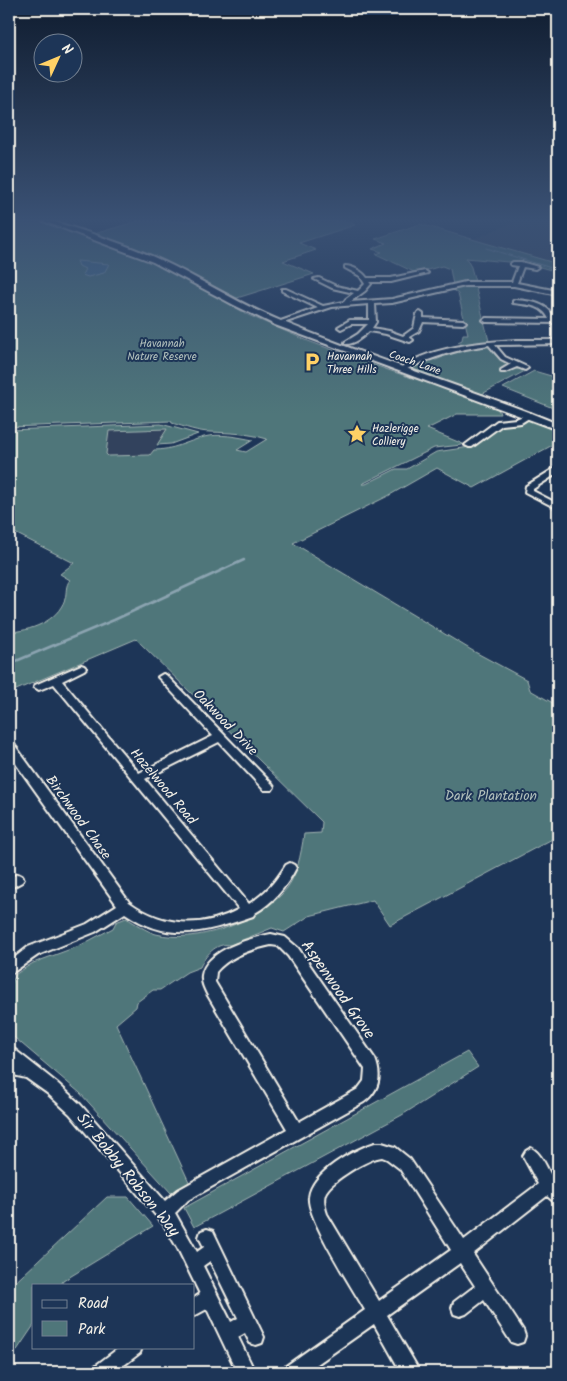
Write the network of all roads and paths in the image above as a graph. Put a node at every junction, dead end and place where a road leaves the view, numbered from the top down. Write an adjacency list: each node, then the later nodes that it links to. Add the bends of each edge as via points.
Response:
1 (201, 285): 17 (street, Coach Lane)
2 (333, 285): 8 (street)
3 (366, 285): 8 (street)
4 (459, 285): 10 (street, via 392,301)
5 (522, 285): 7 (street)
6 (284, 290): 12 (street)
7 (558, 292)
8 (358, 293): 9 (street)
9 (347, 302): 10 (street); 12 (street)
10 (372, 302): 15 (street)
11 (514, 302): 14 (street, via 548,310)
12 (321, 307): 17 (street)
13 (486, 320): 14 (street)
14 (556, 321)
15 (373, 322): 18 (street, via 350,322); 19 (street)
16 (462, 322): 20 (street, via 420,316 418,329)
17 (278, 323): 27 (street, Coach Lane)
18 (341, 327)
19 (369, 329): 20 (street); 23 (street)
20 (403, 338): 21 (street)
21 (410, 340)
22 (558, 342): 24 (street)
23 (348, 343)
24 (490, 343): 25 (street); 27 (street, via 426,356)
25 (516, 365): 26 (street); 28 (street)
26 (525, 368)
27 (401, 370): 29 (street, Coach Lane)
28 (503, 371)
29 (530, 415): 30 (street, Coach Lane); 31 (street, via 518,421 500,422)
30 (558, 427)
31 (469, 445)
32 (558, 470): 33 (street, via 529,488 529,492)
33 (558, 507)
34 (81, 668): 36 (street)
35 (163, 677): 38 (street, Oakwood Drive)
36 (55, 679): 37 (street); 40 (street, Hazelwood Road)
37 (39, 687)
38 (220, 736): 40 (street); 41 (street, Oakwood Drive)
39 (9, 746): 43 (street, Birchwood Chase)
40 (138, 778): 44 (street, Hazelwood Road)
41 (268, 787)
42 (290, 868): 44 (street, via 278,887)
43 (125, 906): 44 (street, via 148,920 171,927 209,924); 45 (street, via 91,928 33,951)
44 (249, 912)
45 (9, 969)
46 (9, 1054): 48 (street, Sir Bobby Robson Way)
47 (9, 1067): 48 (street, Sir Bobby Robson Way)
48 (30, 1072): 52 (street, Sir Bobby Robson Way, via 75,1109)
49 (297, 1132): 49 (street, Aspenwood Grove, via 208,979 212,966 220,959 256,942 280,941 290,948 368,1060 373,1072 372,1084 363,1094); 52 (street, Aspenwood Grove, via 183,1195)
50 (532, 1156): 51 (street)
51 (553, 1191): 53 (street)
52 (165, 1212): 54 (street, Sir Bobby Robson Way)
53 (462, 1252): 55 (street); 59 (street); 59 (street, via 404,1164 393,1154 373,1151 330,1177 317,1192 318,1211)
54 (194, 1262): 56 (street, Sir Bobby Robson Way); 60 (street, via 210,1244 252,1329)
55 (486, 1288): 58 (street); 61 (street)
56 (210, 1297): 57 (street); 60 (street, Sir Bobby Robson Way)
57 (195, 1307)
58 (460, 1308)
59 (376, 1312): 65 (street); 66 (street)
60 (228, 1334): 64 (street, Sir Bobby Robson Way)
61 (517, 1336)
62 (133, 1348): 63 (street)
63 (106, 1370)
64 (246, 1372)
65 (292, 1372)
66 (410, 1372)

